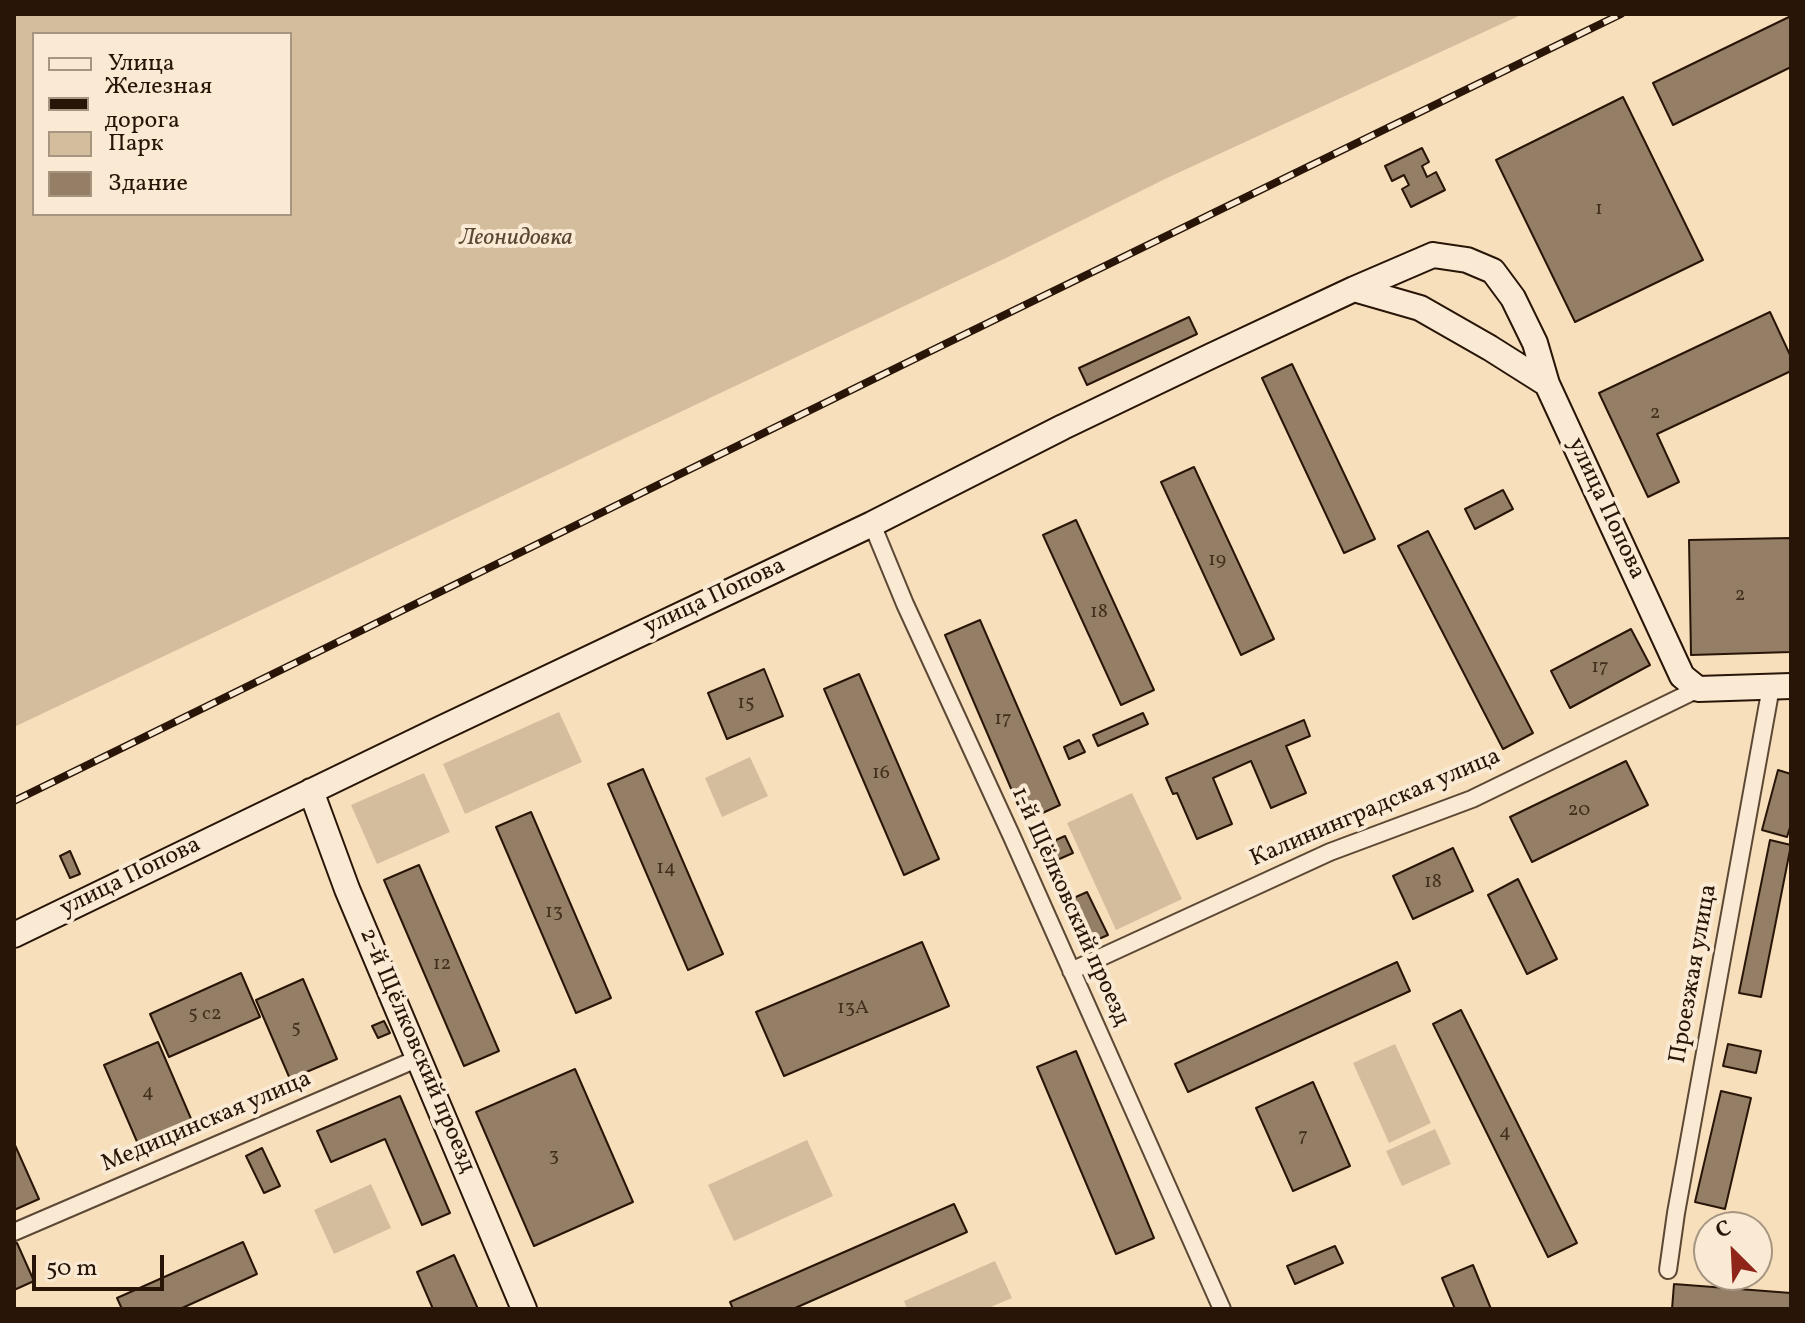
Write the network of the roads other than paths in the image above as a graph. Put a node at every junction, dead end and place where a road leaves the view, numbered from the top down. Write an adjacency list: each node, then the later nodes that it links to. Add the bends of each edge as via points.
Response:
1 (1433, 255): 2 (street, улица Попова); 3 (street, via 1493,271); 4 (street, via 1416,272 1413,287)
2 (1354, 289): 4 (street); 7 (street, улица Попова)
3 (1513, 298): 5 (street, via 1514,324); 6 (street, улица Попова)
4 (1420, 308): 5 (street)
5 (1490, 348): 6 (street)
6 (1547, 384): 9 (street, улица Попова, via 1682,676)
7 (872, 524): 10 (street, улица Попова); 12 (street, 1-й Щёлковский проезд)
8 (1781, 686): 9 (street); 15 (street, Проезжая улица)
9 (1698, 689): 12 (street, Калининградская улица, via 1472,799 1330,852)
10 (311, 791): 11 (street, улица Попова); 13 (street, 2-й Щёлковский проезд)
11 (14, 935)
12 (1071, 971): 17 (street, 1-й Щёлковский проезд)
13 (419, 1058): 14 (street, Медицинская улица); 16 (street, 2-й Щёлковский проезд)
14 (14, 1232)
15 (1668, 1270)
16 (524, 1309)
17 (1222, 1309)

